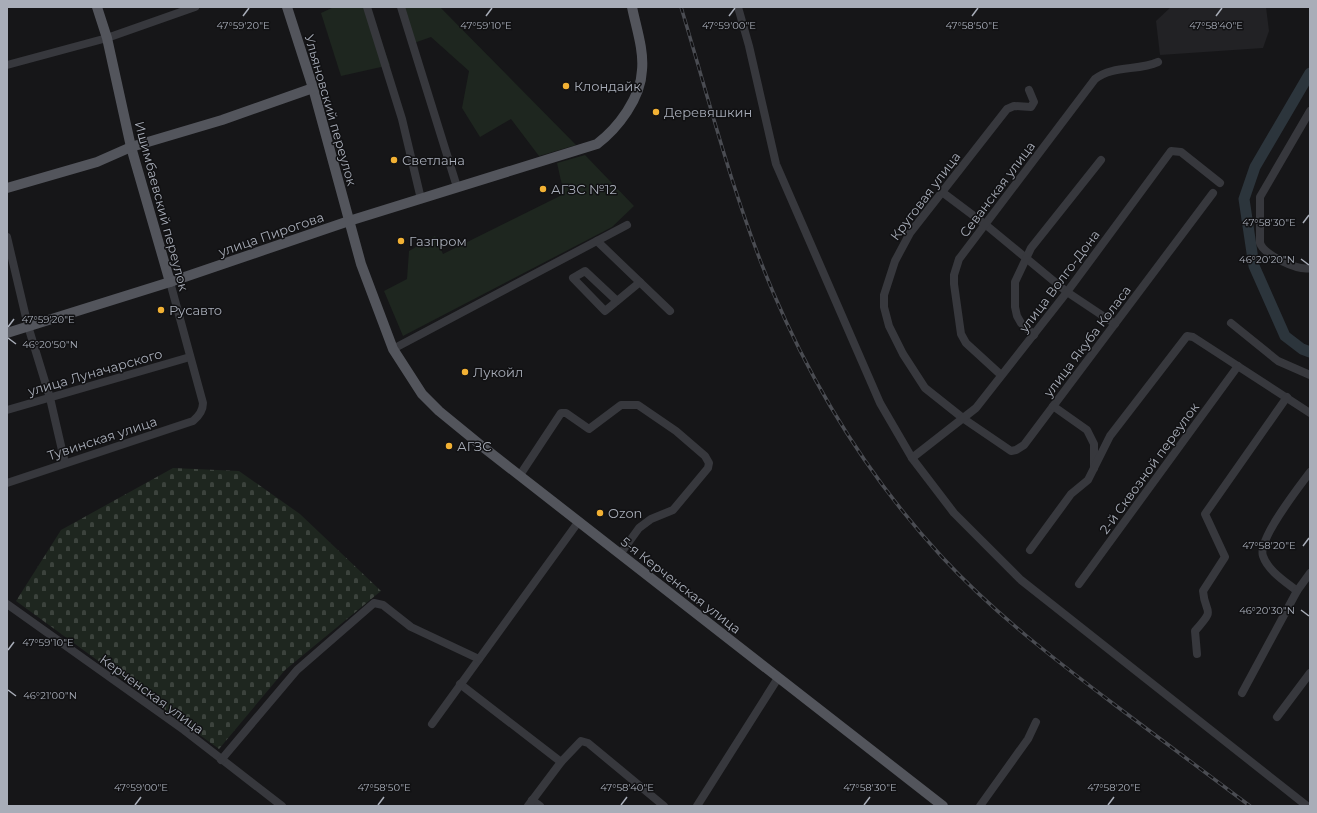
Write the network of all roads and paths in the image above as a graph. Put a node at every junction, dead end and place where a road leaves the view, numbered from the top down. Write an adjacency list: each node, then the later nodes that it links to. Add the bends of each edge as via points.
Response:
1 (97, 7): 8 (main road, Ишимбаевский переулок)
2 (195, 7): 8 (street)
3 (287, 7): 11 (main road, Ульяновский переулок)
4 (367, 7): 21 (street, via 402,119)
5 (401, 7): 17 (street)
6 (632, 7): 17 (main road, улица Пирогова, via 642,70 640,82 633,101 605,138 584,149)
7 (738, 7): 51 (street, via 776,164 880,403)
8 (107, 38): 10 (street); 14 (main road, Ишимбаевский переулок)
9 (1158, 62): 24 (street, Севанская улица, via 1150,66 1102,73 1095,79)
10 (7, 65)
11 (313, 88): 14 (main road, via 222,120); 22 (main road, Ульяновский переулок)
12 (1029, 90): 19 (street, Круговая улица, via 1034,102 1031,107 1014,106 1007,110)
13 (1310, 111): 28 (street, via 1260,200 1262,248 1287,264)
14 (131, 147): 18 (main road, via 83,166); 29 (main road, Ишимбаевский переулок)
15 (1101, 160): 27 (street, via 1031,248)
16 (1220, 183): 31 (street, улица Волго-Дона, via 1181,152 1171,151)
17 (457, 187): 21 (main road, улица Пирогова)
18 (7, 188)
19 (942, 192): 24 (street); 50 (street, Круговая улица, via 910,232 894,261 884,295 884,307 889,326 902,354 925,388)
20 (1213, 193): 35 (street, улица Якуба Коласа)
21 (421, 199): 22 (main road, улица Пирогова)
22 (349, 221): 29 (main road, улица Пирогова); 39 (main road, 5-я Керченская улица, via 361,264)
23 (627, 225): 26 (street)
24 (986, 225): 27 (street); 43 (street, Севанская улица, via 959,258 954,284 964,340)
25 (7, 237): 36 (street)
26 (597, 241): 30 (street); 39 (street)
27 (1027, 259): 31 (street); 38 (street, via 1015,282 1015,307 1021,323)
28 (1308, 270)
29 (170, 282): 36 (main road, улица Пирогова); 40 (street, Ишимбаевский переулок)
30 (640, 282): 32 (street); 33 (street)
31 (1067, 292): 35 (street); 38 (street, улица Волго-Дона)
32 (617, 302): 32 (street, via 605,311 573,278 585,271)
33 (670, 311)
34 (1231, 323): 42 (street, via 1278,361)
35 (1115, 324): 46 (street, улица Якуба Коласа)
36 (28, 326): 37 (main road, улица Пирогова); 44 (street)
37 (7, 333)
38 (1034, 335): 43 (street, улица Волго-Дона)
39 (392, 349): 55 (main road, 5-я Керченская улица, via 422,394 439,411)
40 (190, 357): 44 (street, улица Луначарского); 48 (street, Ишимбаевский переулок, via 202,403)
41 (1238, 366): 45 (street); 53 (street, via 1193,337 1187,336 1110,436); 61 (street, 2-й Сквозной переулок)
42 (1310, 375)
43 (1001, 376): 50 (street, улица Волго-Дона)
44 (50, 398): 47 (street, улица Луначарского); 52 (street)
45 (1287, 398): 49 (street); 64 (street, via 1205,514 1225,558 1203,591 1209,610 1207,618 1194,631)
46 (1053, 406): 50 (street, улица Якуба Коласа, via 1024,445 1011,451); 53 (street, via 1087,430 1092,437)
47 (7, 410)
48 (201, 412): 52 (street, Тувинская улица, via 193,421)
49 (1310, 414)
50 (964, 419): 51 (street, улица Волго-Дона)
51 (912, 458): 82 (street, via 954,513 1021,580)
52 (65, 463): 56 (street, Тувинская улица)
53 (1094, 471): 58 (street, via 1088,480 1071,494)
54 (1310, 472): 62 (street, via 1262,544 1263,557 1270,568)
55 (520, 475): 57 (main road, 5-я Керченская улица); 59 (street, via 561,413 566,413 589,429 621,405 631,404 643,408 676,431 705,456 709,463 708,468 673,510 651,519 639,528)
56 (7, 483)
57 (579, 521): 59 (main road, 5-я Керченская улица); 65 (street)
58 (1030, 550)
59 (621, 553): 67 (main road, 5-я Керченская улица)
60 (1310, 572): 62 (street)
61 (1079, 584)
62 (1297, 591): 69 (street)
63 (7, 604): 73 (street, Керченская улица, via 184,730)
64 (1197, 654)
65 (479, 659): 68 (street); 73 (street, via 411,627 383,605 374,603 297,670)
66 (1310, 674): 70 (street)
67 (778, 678): 79 (street); 80 (main road, 5-я Керченская улица)
68 (460, 684): 72 (street); 74 (street)
69 (1242, 693)
70 (1277, 717)
71 (1036, 722): 81 (street, via 1028,739)
72 (432, 724)
73 (221, 760): 76 (street, Керченская улица)
74 (562, 762): 75 (street); 78 (street, via 581,741 588,743)
75 (530, 803): 77 (street)
76 (282, 806)
77 (540, 806)
78 (664, 806)
79 (697, 806)
80 (943, 806)
81 (980, 806)
82 (1307, 806)

